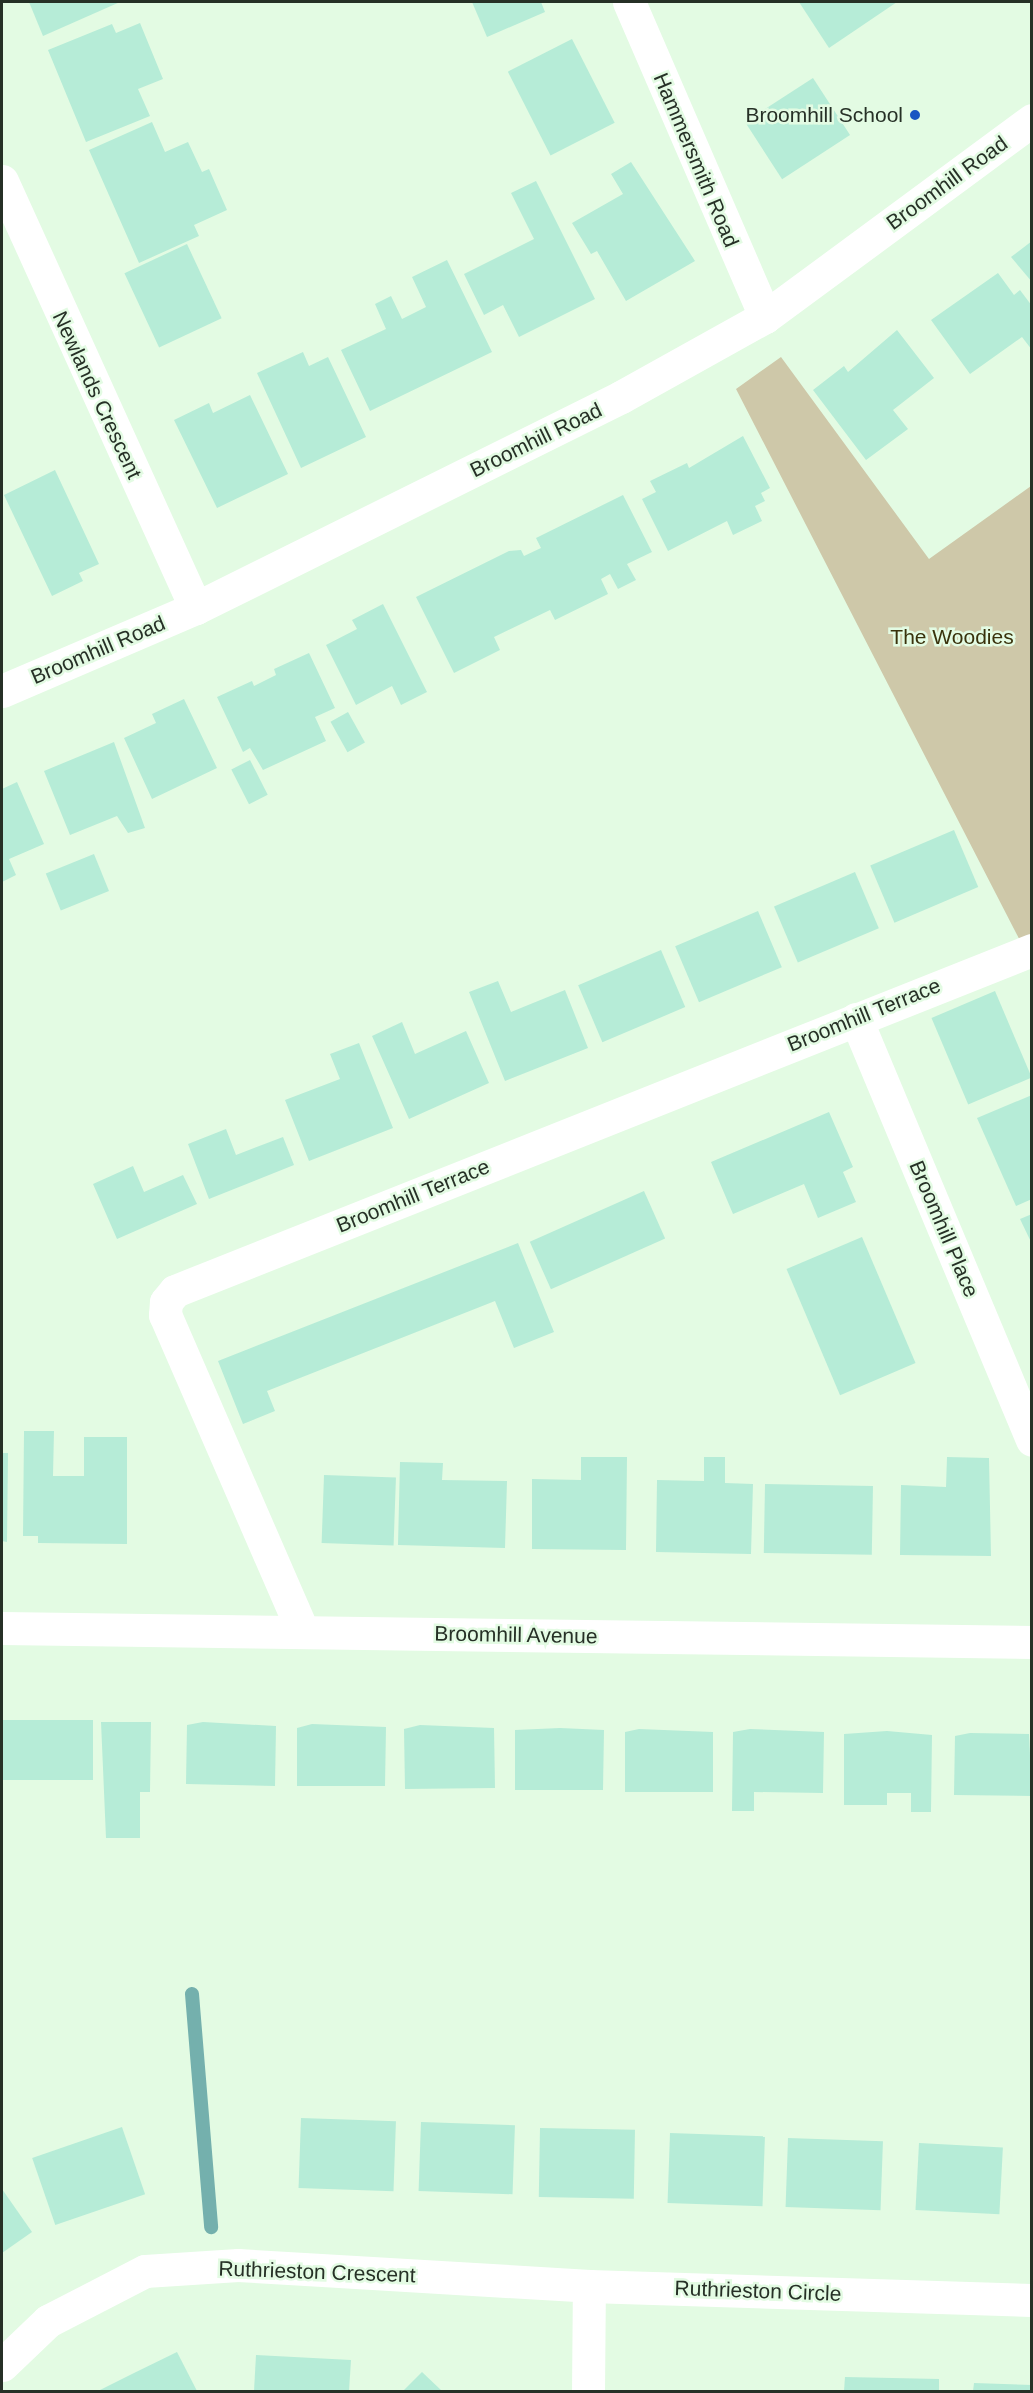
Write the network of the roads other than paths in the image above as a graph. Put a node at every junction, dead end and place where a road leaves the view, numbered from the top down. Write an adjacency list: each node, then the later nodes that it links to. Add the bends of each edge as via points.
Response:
1 (629, 2): 4 (street, Hammersmith Road)
2 (1032, 120): 4 (street, Broomhill Road)
3 (2, 182): 5 (street, Newlands Crescent)
4 (765, 317): 5 (street, Broomhill Road, via 621,397)
5 (195, 608): 6 (street, Broomhill Road)
6 (2, 691)
7 (1032, 950): 8 (street, Broomhill Terrace, via 996,960)
8 (856, 1019): 9 (street, Broomhill Place); 11 (street, Broomhill Terrace, via 175,1291 166,1302 165,1315)
9 (1032, 1440)
10 (2, 1628): 11 (street, Broomhill Avenue)
11 (303, 1632): 12 (street, Broomhill Avenue)
12 (1032, 1642)
13 (589, 2286): 14 (street, Ruthrieston Circle); 15 (street, Ruthrieston Crescent, via 238,2265 145,2271 48,2321); 16 (street)
14 (1032, 2300)
15 (2, 2365)
16 (588, 2391)

